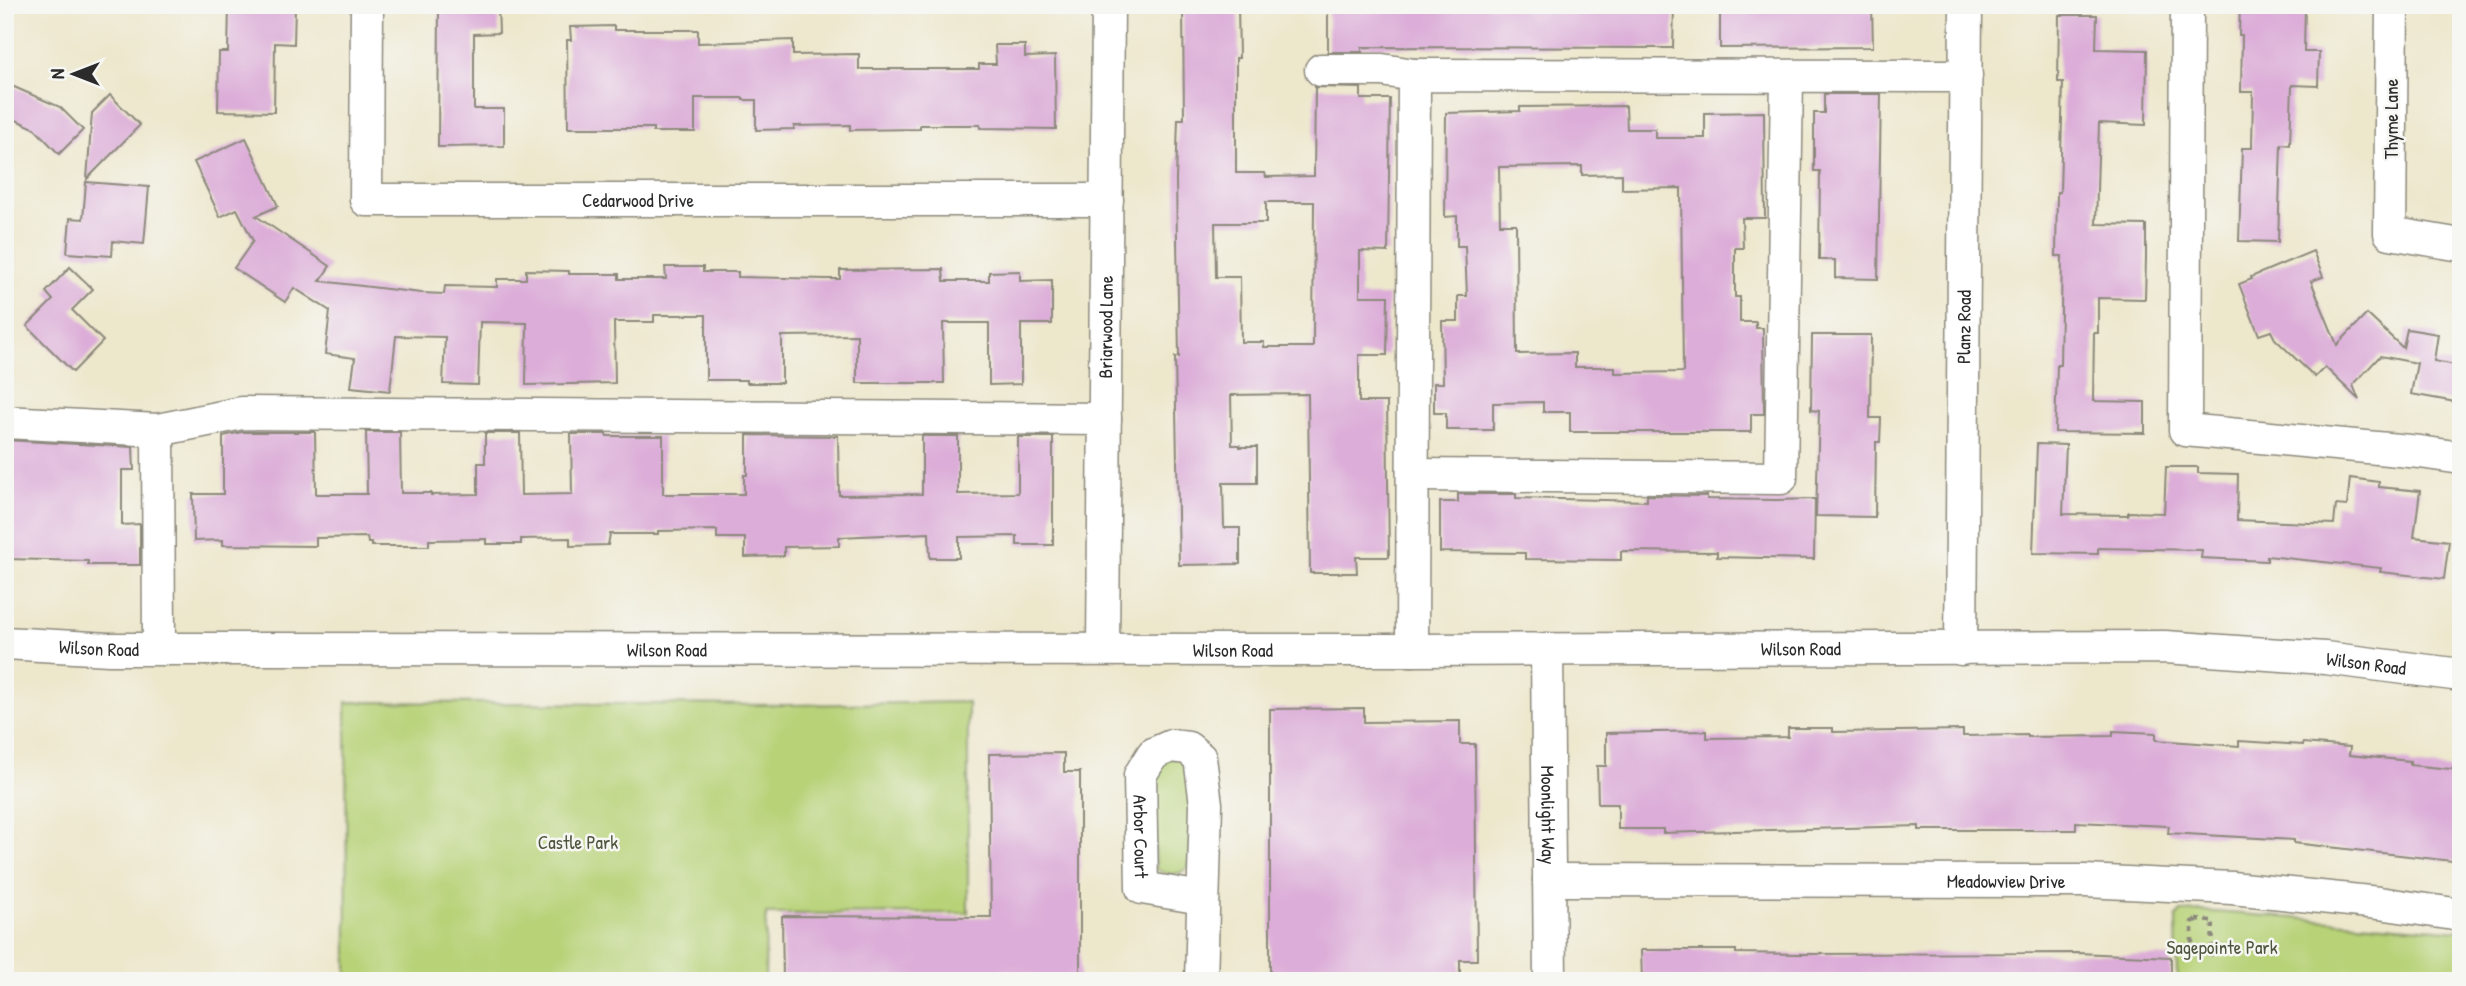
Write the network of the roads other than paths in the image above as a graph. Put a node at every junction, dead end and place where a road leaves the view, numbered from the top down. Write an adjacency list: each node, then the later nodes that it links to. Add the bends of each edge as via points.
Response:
1 (367, 5): 10 (street, Cedarwood Drive, via 366,200)
2 (1108, 5): 10 (street, Briarwood Lane)
3 (1966, 5): 8 (street, Planz Road)
4 (2187, 5): 15 (street, via 2185,430)
5 (2392, 5): 11 (street, Thyme Lane, via 2390,233)
6 (1321, 70): 7 (street)
7 (1414, 75): 9 (street); 16 (street)
8 (1966, 76): 9 (street); 21 (street, Planz Road)
9 (1787, 77): 16 (street, via 1781,478)
10 (1107, 200): 12 (street, Briarwood Lane)
11 (2461, 245)
12 (1105, 419): 14 (street, via 242,413); 19 (street, Briarwood Lane)
13 (5, 422): 14 (street)
14 (158, 430): 18 (street)
15 (2461, 458)
16 (1414, 475): 22 (street)
17 (5, 643): 18 (street, Wilson Road)
18 (159, 648): 19 (street, Wilson Road)
19 (1102, 649): 22 (street, Wilson Road)
20 (1547, 649): 21 (street, Wilson Road); 22 (street, Wilson Road); 24 (street, Moonlight Way)
21 (1961, 649): 23 (street, Wilson Road, via 2165,647 2325,659)
22 (1412, 650)
23 (2461, 676)
24 (1549, 880): 26 (street, Meadowview Drive, via 2085,881 2246,889); 28 (street, Moonlight Way)
25 (1202, 898): 27 (street)
26 (2461, 915)
27 (1201, 981)
28 (1550, 981)

